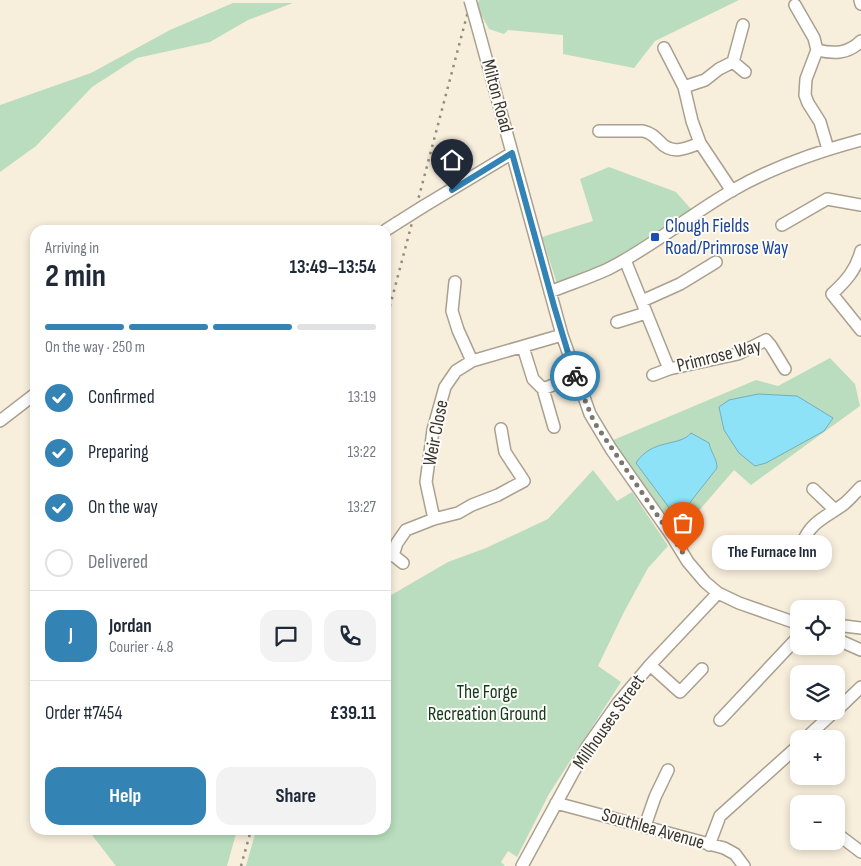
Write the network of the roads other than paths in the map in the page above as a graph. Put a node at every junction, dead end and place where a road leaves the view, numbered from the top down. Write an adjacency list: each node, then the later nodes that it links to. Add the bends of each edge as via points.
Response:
1 (470, 0): 16 (street, Milton Road, bridge)
2 (860, 0): 3 (street)
3 (861, 4)
4 (795, 5): 8 (street, via 814,38)
5 (743, 25): 9 (street)
6 (861, 41): 8 (street, via 854,48 839,53)
7 (664, 48): 11 (street)
8 (817, 50): 15 (street, via 806,79 805,95 820,122)
9 (733, 62): 10 (street); 11 (street, via 705,80)
10 (745, 72)
11 (684, 87): 14 (street)
12 (599, 131): 14 (street, via 650,133 675,151)
13 (861, 140): 15 (street)
14 (700, 143): 17 (street)
15 (828, 149): 17 (street, via 775,168)
16 (512, 153): 20 (street, bridge); 25 (street, Milton Road)
17 (732, 191): 22 (street)
18 (861, 205): 19 (street, via 827,199)
19 (782, 225)
20 (391, 227)
21 (861, 253): 28 (street, via 847,280 832,294)
22 (625, 260): 25 (street); 26 (street, Primrose Way)
23 (716, 262): 26 (street)
24 (455, 282): 31 (street, via 452,310)
25 (550, 292): 29 (street, Milton Road)
26 (644, 307): 27 (street); 32 (street, Primrose Way)
27 (617, 322)
28 (861, 330)
29 (562, 335): 30 (street, Weir Close); 35 (street, Milton Road)
30 (524, 347): 31 (street, Weir Close); 36 (street, via 533,379)
31 (472, 361): 44 (street, Weir Close, via 456,371 445,387 433,430 426,482)
32 (669, 368): 33 (street, Primrose Way, via 738,354 766,340); 34 (street, Primrose Way)
33 (784, 369)
34 (653, 375)
35 (575, 376): 36 (street); 49 (street, Milton Road, via 590,414 611,449 693,570)
36 (543, 388): 39 (street)
37 (30, 398): 38 (street)
38 (0, 421)
39 (554, 427)
40 (501, 429): 44 (street, via 505,452 524,481 458,513)
41 (861, 487): 43 (street)
42 (813, 489): 43 (street)
43 (835, 510): 45 (street, via 807,532)
44 (434, 519): 46 (street, via 406,530)
45 (802, 544)
46 (391, 554)
47 (391, 557): 48 (street)
48 (403, 563)
49 (718, 593): 50 (street, Milton Road); 56 (street, Millhouses Street)
50 (790, 621)
51 (845, 626): 52 (street)
52 (861, 628)
53 (845, 642): 55 (street)
54 (790, 644): 60 (street)
55 (861, 650)
56 (650, 665): 57 (street, via 680,692); 65 (street, Millhouses Street, via 618,703 587,748)
57 (702, 668)
58 (861, 687): 59 (street)
59 (845, 702)
60 (720, 720)
61 (826, 720): 62 (street)
62 (815, 730)
63 (790, 753): 68 (street, via 720,816)
64 (668, 770): 66 (street, via 654,797)
65 (556, 803): 66 (street, Southlea Avenue); 70 (street, Millhouses Street)
66 (645, 826): 68 (street, Southlea Avenue)
67 (845, 840): 69 (street)
68 (709, 845): 71 (street, Southlea Avenue, via 735,854)
69 (861, 852)
70 (522, 866)
71 (744, 866)

